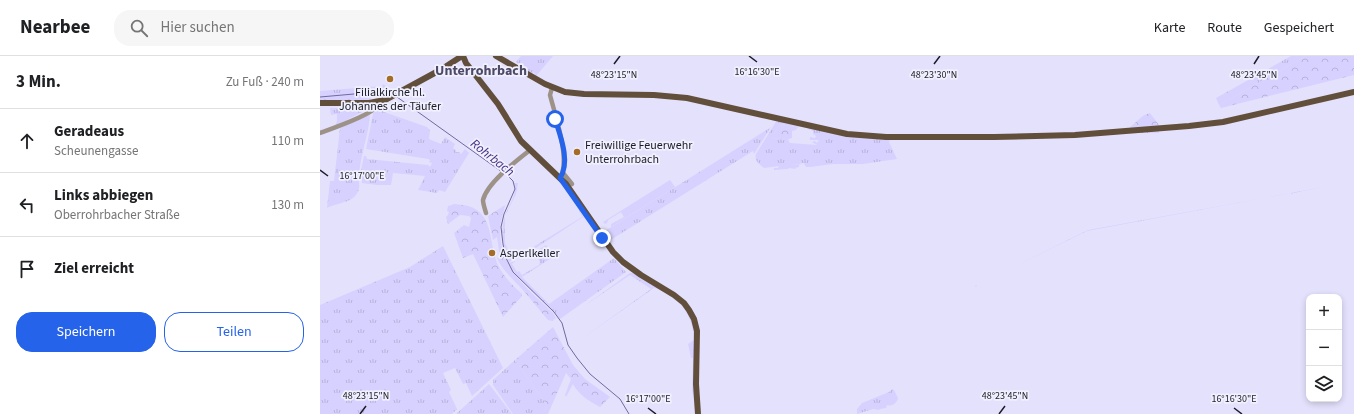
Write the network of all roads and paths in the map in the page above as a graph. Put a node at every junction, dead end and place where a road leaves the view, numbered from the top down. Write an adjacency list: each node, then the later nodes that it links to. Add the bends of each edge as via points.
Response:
1 (463, 56): 5 (main road, via 396,95); 8 (main road, via 501,108 517,136)
2 (496, 56): 3 (main road)
3 (552, 88): 4 (main road, via 577,93 667,96 695,100 854,135 886,137 1075,135 1189,126 1223,122); 9 (street, via 550,95 563,146)
4 (1354, 92)
5 (377, 102): 6 (main road); 7 (street, via 372,110)
6 (320, 103)
7 (320, 133)
8 (530, 150): 9 (main road); 11 (street, via 493,184 483,202)
9 (562, 175): 10 (street); 12 (main road, via 613,252 641,276 674,294 692,314 697,331)
10 (572, 184)
11 (486, 213)
12 (698, 414)

